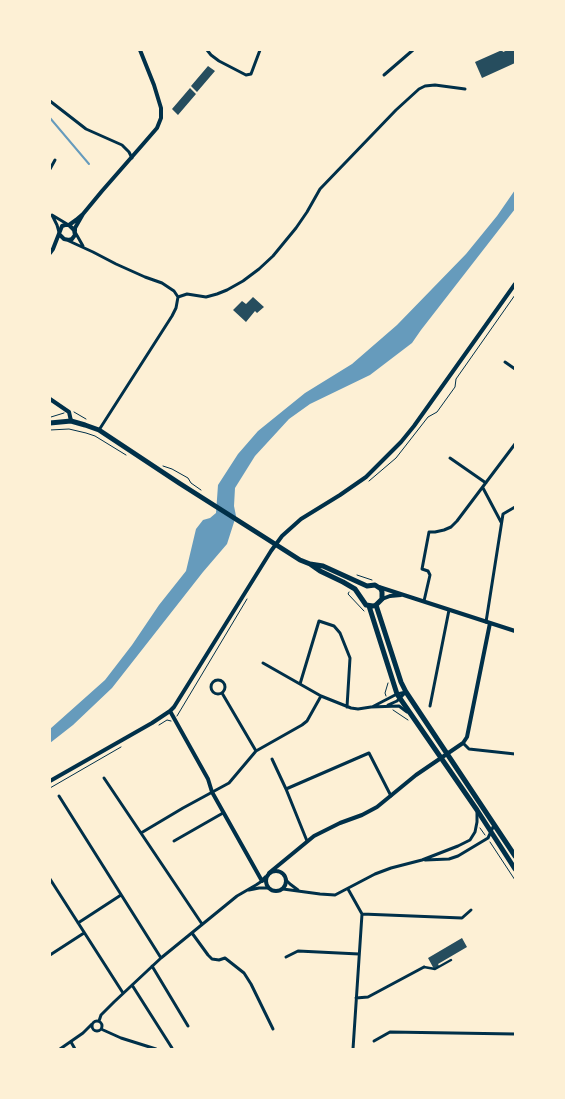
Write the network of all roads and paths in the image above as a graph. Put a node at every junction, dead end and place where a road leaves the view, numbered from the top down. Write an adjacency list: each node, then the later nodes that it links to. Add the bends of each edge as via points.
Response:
1 (140, 50): 8 (street, via 154,85 161,118 157,128)
2 (207, 50): 3 (street, via 219,61 246,75 251,74)
3 (260, 50)
4 (413, 50): 5 (street)
5 (384, 75)
6 (466, 89): 21 (street, via 435,85 419,89 320,189 296,228 259,269 217,294)
7 (50, 101): 8 (street, via 86,129 122,145)
8 (132, 159): 12 (street)
9 (55, 160): 10 (street)
10 (50, 170)
11 (51, 214): 13 (street); 15 (street)
12 (83, 214): 13 (street); 14 (street)
13 (68, 224): 14 (street); 15 (street, via 62,226)
14 (75, 232): 16 (street, via 72,239); 17 (street)
15 (59, 233): 16 (street); 18 (street)
16 (66, 240): 17 (street); 18 (street)
17 (85, 248): 21 (street, via 169,286)
18 (53, 249): 19 (street)
19 (50, 253)
20 (515, 284): 66 (street, via 401,442 366,476 301,519 282,536)
21 (178, 297): 28 (street, via 172,316)
22 (505, 362): 23 (street)
23 (515, 369)
24 (50, 399): 25 (street, via 68,412)
25 (71, 421): 26 (main road); 28 (main road)
26 (50, 423)
27 (50, 430): 29 (path, via 76,430)
28 (99, 430): 36 (main road)
29 (106, 442)
30 (515, 444): 32 (street)
31 (450, 458): 32 (street)
32 (486, 483): 33 (street)
33 (483, 488): 35 (street); 46 (street, via 451,527 429,532 422,569 430,575)
34 (515, 506): 35 (street, via 503,514)
35 (501, 522): 51 (street)
36 (310, 564): 37 (main road); 38 (main road)
37 (344, 575): 38 (main road, via 332,572); 40 (main road)
38 (328, 576): 45 (main road, via 355,589)
39 (375, 585): 40 (main road); 42 (street); 44 (main road, via 382,592)
40 (367, 586): 45 (main road, via 362,590)
41 (348, 594): 50 (path)
42 (403, 594): 44 (street); 46 (street)
43 (248, 597): 68 (path)
44 (382, 599): 47 (main road)
45 (362, 600): 48 (main road)
46 (424, 601): 49 (street)
47 (376, 605): 48 (main road); 55 (main road)
48 (369, 606): 59 (main road)
49 (449, 610): 51 (street); 63 (street)
50 (366, 613)
51 (488, 623): 52 (street); 71 (street, via 467,737)
52 (515, 631)
53 (263, 663): 54 (street)
54 (300, 684): 58 (street); 64 (street, via 319,621 334,626 350,658)
55 (406, 692): 59 (street); 75 (main road)
56 (222, 693): 56 (street, via 224,683 214,683 214,692); 73 (street)
57 (385, 694): 60 (path)
58 (321, 696): 64 (street); 73 (street, via 307,721)
59 (398, 696): 60 (street); 61 (street); 67 (main road)
60 (387, 698): 65 (street)
61 (385, 706): 62 (street); 65 (street)
62 (390, 706): 67 (street, via 399,706); 69 (path)
63 (430, 706)
64 (347, 707): 65 (street)
65 (371, 707)
66 (170, 711): 68 (street); 79 (street)
67 (412, 715): 77 (main road)
68 (175, 720): 70 (path); 82 (street)
69 (410, 721)
70 (159, 724)
71 (463, 743): 74 (street, via 468,748); 75 (street)
72 (125, 744): 80 (path)
73 (256, 751): 82 (street, via 232,780)
74 (515, 754)
75 (448, 755): 77 (street); 87 (main road)
76 (272, 759): 81 (street)
77 (441, 759): 84 (street, via 416,774); 85 (main road)
78 (104, 778): 88 (street)
79 (50, 781)
80 (50, 788)
81 (286, 789): 84 (street, via 370,753); 91 (street)
82 (212, 792): 86 (street); 88 (street)
83 (59, 796): 107 (street)
84 (391, 796): 91 (street, via 377,808 320,832)
85 (477, 810): 89 (main road); 95 (street, via 475,832 470,840)
86 (223, 813): 90 (street); 101 (street)
87 (494, 825): 89 (street); 94 (main road)
88 (140, 834): 111 (street)
89 (490, 835): 95 (street, via 458,856); 96 (main road)
90 (174, 841)
91 (307, 841): 93 (street)
92 (490, 844): 100 (path)
93 (289, 856): 97 (street); 98 (street, via 283,868)
94 (515, 856)
95 (422, 860): 104 (street, via 375,874)
96 (515, 869)
97 (267, 875): 98 (street, via 279,871); 101 (street); 102 (street)
98 (285, 877): 103 (street); 105 (street)
99 (50, 880): 110 (street)
100 (515, 880)
101 (262, 881): 106 (street)
102 (269, 888): 103 (street, via 274,891); 106 (street)
103 (283, 889): 105 (street)
104 (348, 889): 105 (street, via 335,895); 109 (street)
105 (298, 890)
106 (246, 891): 111 (street)
107 (121, 895): 110 (street); 117 (street)
108 (470, 910): 109 (street, via 462,918)
109 (362, 914): 114 (street)
110 (78, 923): 113 (street)
111 (202, 924): 112 (street)
112 (192, 932): 117 (street); 128 (street, via 212,959 225,958 244,973)
113 (84, 933): 115 (street); 122 (street)
114 (359, 954): 116 (street, via 298,951); 123 (street)
115 (50, 955)
116 (286, 957)
117 (161, 958): 119 (street)
118 (451, 960): 120 (street, via 436,970)
119 (152, 966): 121 (street); 126 (street)
120 (424, 967): 123 (street, via 368,997)
121 (132, 985): 122 (street); 134 (street)
122 (123, 993): 124 (street)
123 (356, 998): 138 (street)
124 (99, 1021): 125 (street); 127 (street)
125 (92, 1024): 129 (street); 130 (street)
126 (188, 1026)
127 (101, 1029): 129 (street); 137 (street)
128 (273, 1029)
129 (94, 1030): 130 (street)
130 (83, 1033): 133 (street)
131 (515, 1034): 132 (street, via 390,1032)
132 (374, 1041)
133 (71, 1042): 135 (street); 136 (street)
134 (172, 1048)
135 (60, 1049)
136 (75, 1049)
137 (156, 1049)
138 (353, 1049)

